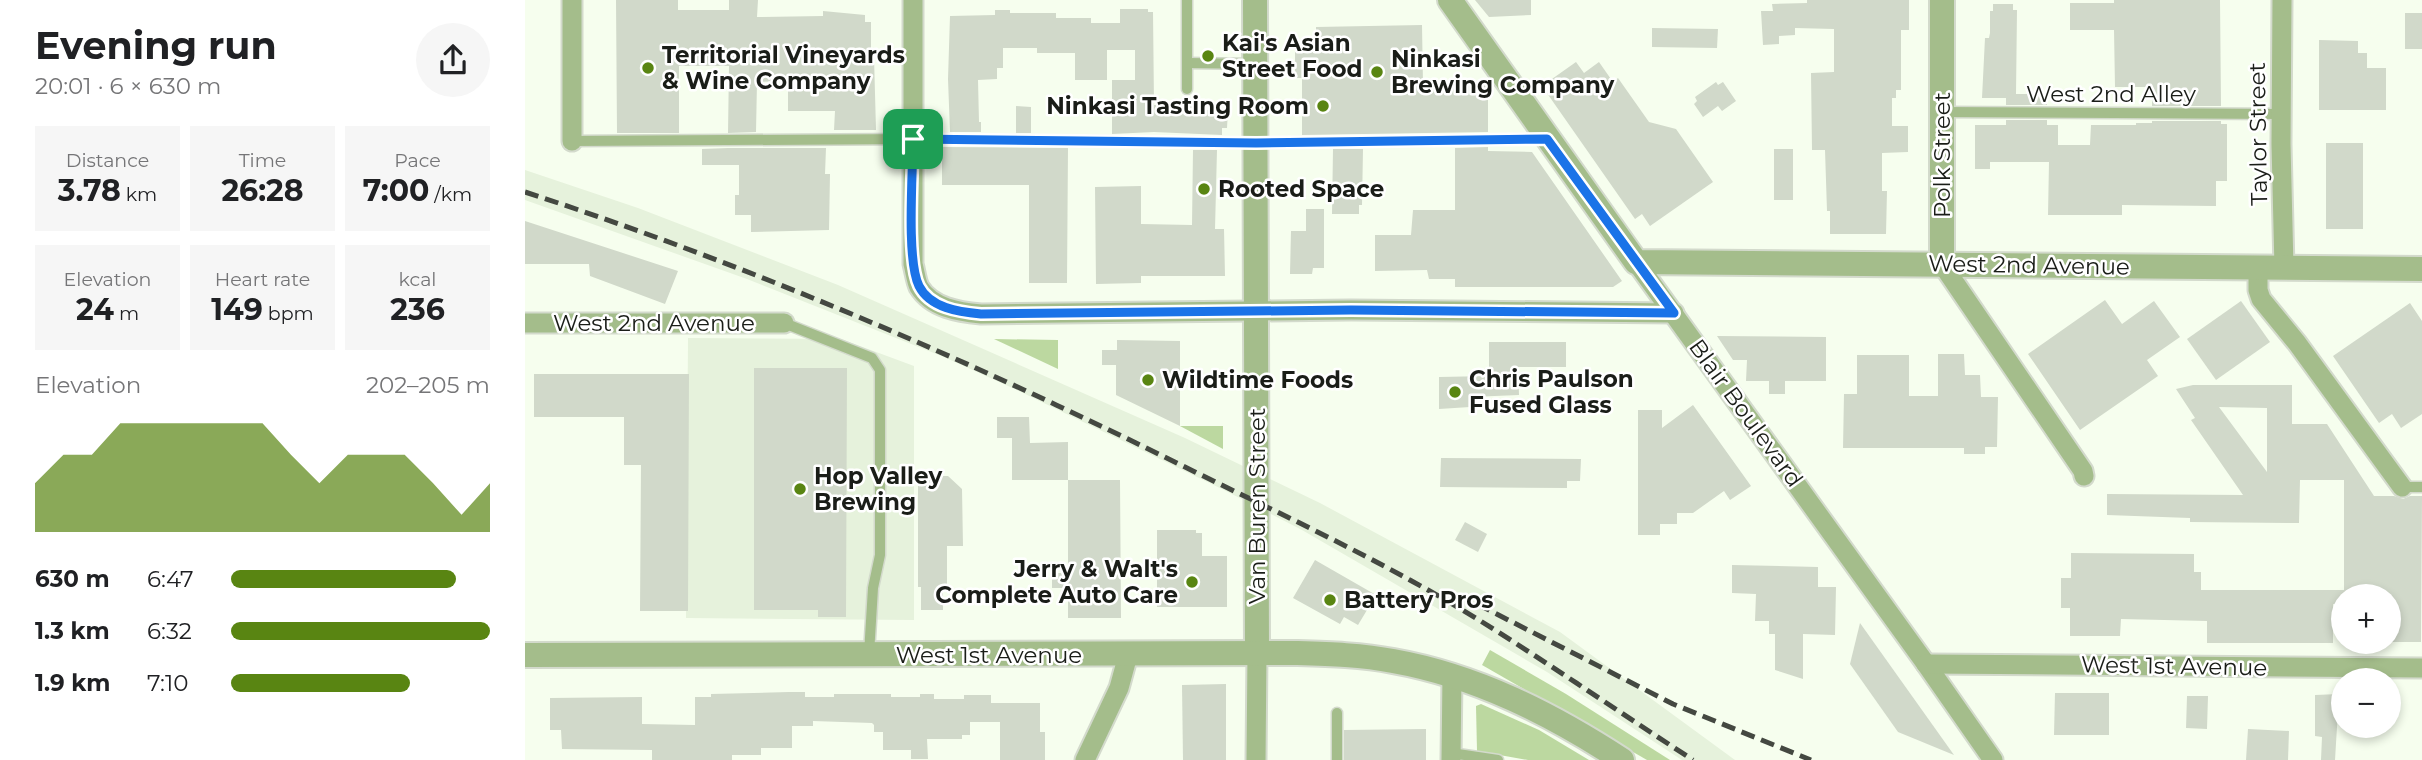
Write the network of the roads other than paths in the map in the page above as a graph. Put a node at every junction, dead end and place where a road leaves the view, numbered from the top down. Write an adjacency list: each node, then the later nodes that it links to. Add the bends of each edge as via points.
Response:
1 (572, 0): 15 (street)
2 (913, 0): 13 (street)
3 (1187, 0): 8 (lane)
4 (1255, 0): 9 (street, Van Buren Street)
5 (1450, 0): 14 (street, Blair Boulevard)
6 (1942, 0): 11 (street, Polk Street)
7 (2282, 0): 12 (street, Taylor Street)
8 (1188, 64): 9 (lane); 10 (lane)
9 (1256, 64): 16 (street, Van Buren Street)
10 (1187, 89)
11 (1942, 112): 12 (lane, West 2nd Alley); 18 (street, Polk Street)
12 (2281, 114): 20 (street, Taylor Street)
13 (913, 139): 15 (lane); 16 (lane); 22 (street, via 913,264 920,287 935,302 981,314)
14 (1547, 139): 16 (lane); 17 (street, Blair Boulevard)
15 (572, 141)
16 (1256, 143): 22 (street, Van Buren Street)
17 (1636, 261): 18 (street, West 2nd Avenue); 23 (street, Blair Boulevard)
18 (1943, 264): 19 (street, West 2nd Avenue); 26 (street)
19 (2258, 267): 20 (street, West 2nd Avenue); 27 (street, via 2261,299)
20 (2284, 268): 21 (street, West 2nd Avenue)
21 (2422, 269)
22 (1257, 311): 23 (street); 29 (street, Van Buren Street)
23 (1674, 313): 33 (street, Blair Boulevard)
24 (525, 323): 25 (street, West 2nd Avenue)
25 (784, 323): 31 (lane, via 872,358 880,370 880,555)
26 (2084, 476)
27 (2402, 487): 28 (lane)
28 (2422, 487)
29 (1257, 653): 32 (street, West 1st Avenue); 35 (street, West 1st Avenue, via 1380,659); 39 (street, Van Buren Street)
30 (525, 655): 31 (street, West 1st Avenue)
31 (869, 655): 32 (street, West 1st Avenue)
32 (1128, 655): 38 (street, via 1119,688)
33 (1926, 664): 34 (street, West 1st Avenue); 43 (street, Blair Boulevard)
34 (2422, 668)
35 (1452, 675): 37 (street); 42 (street, West 1st Avenue, via 1548,714)
36 (1337, 713): 40 (lane)
37 (1451, 756): 41 (lane)
38 (1085, 760)
39 (1257, 760)
40 (1337, 760)
41 (1498, 760)
42 (1622, 760)
43 (1993, 760)

